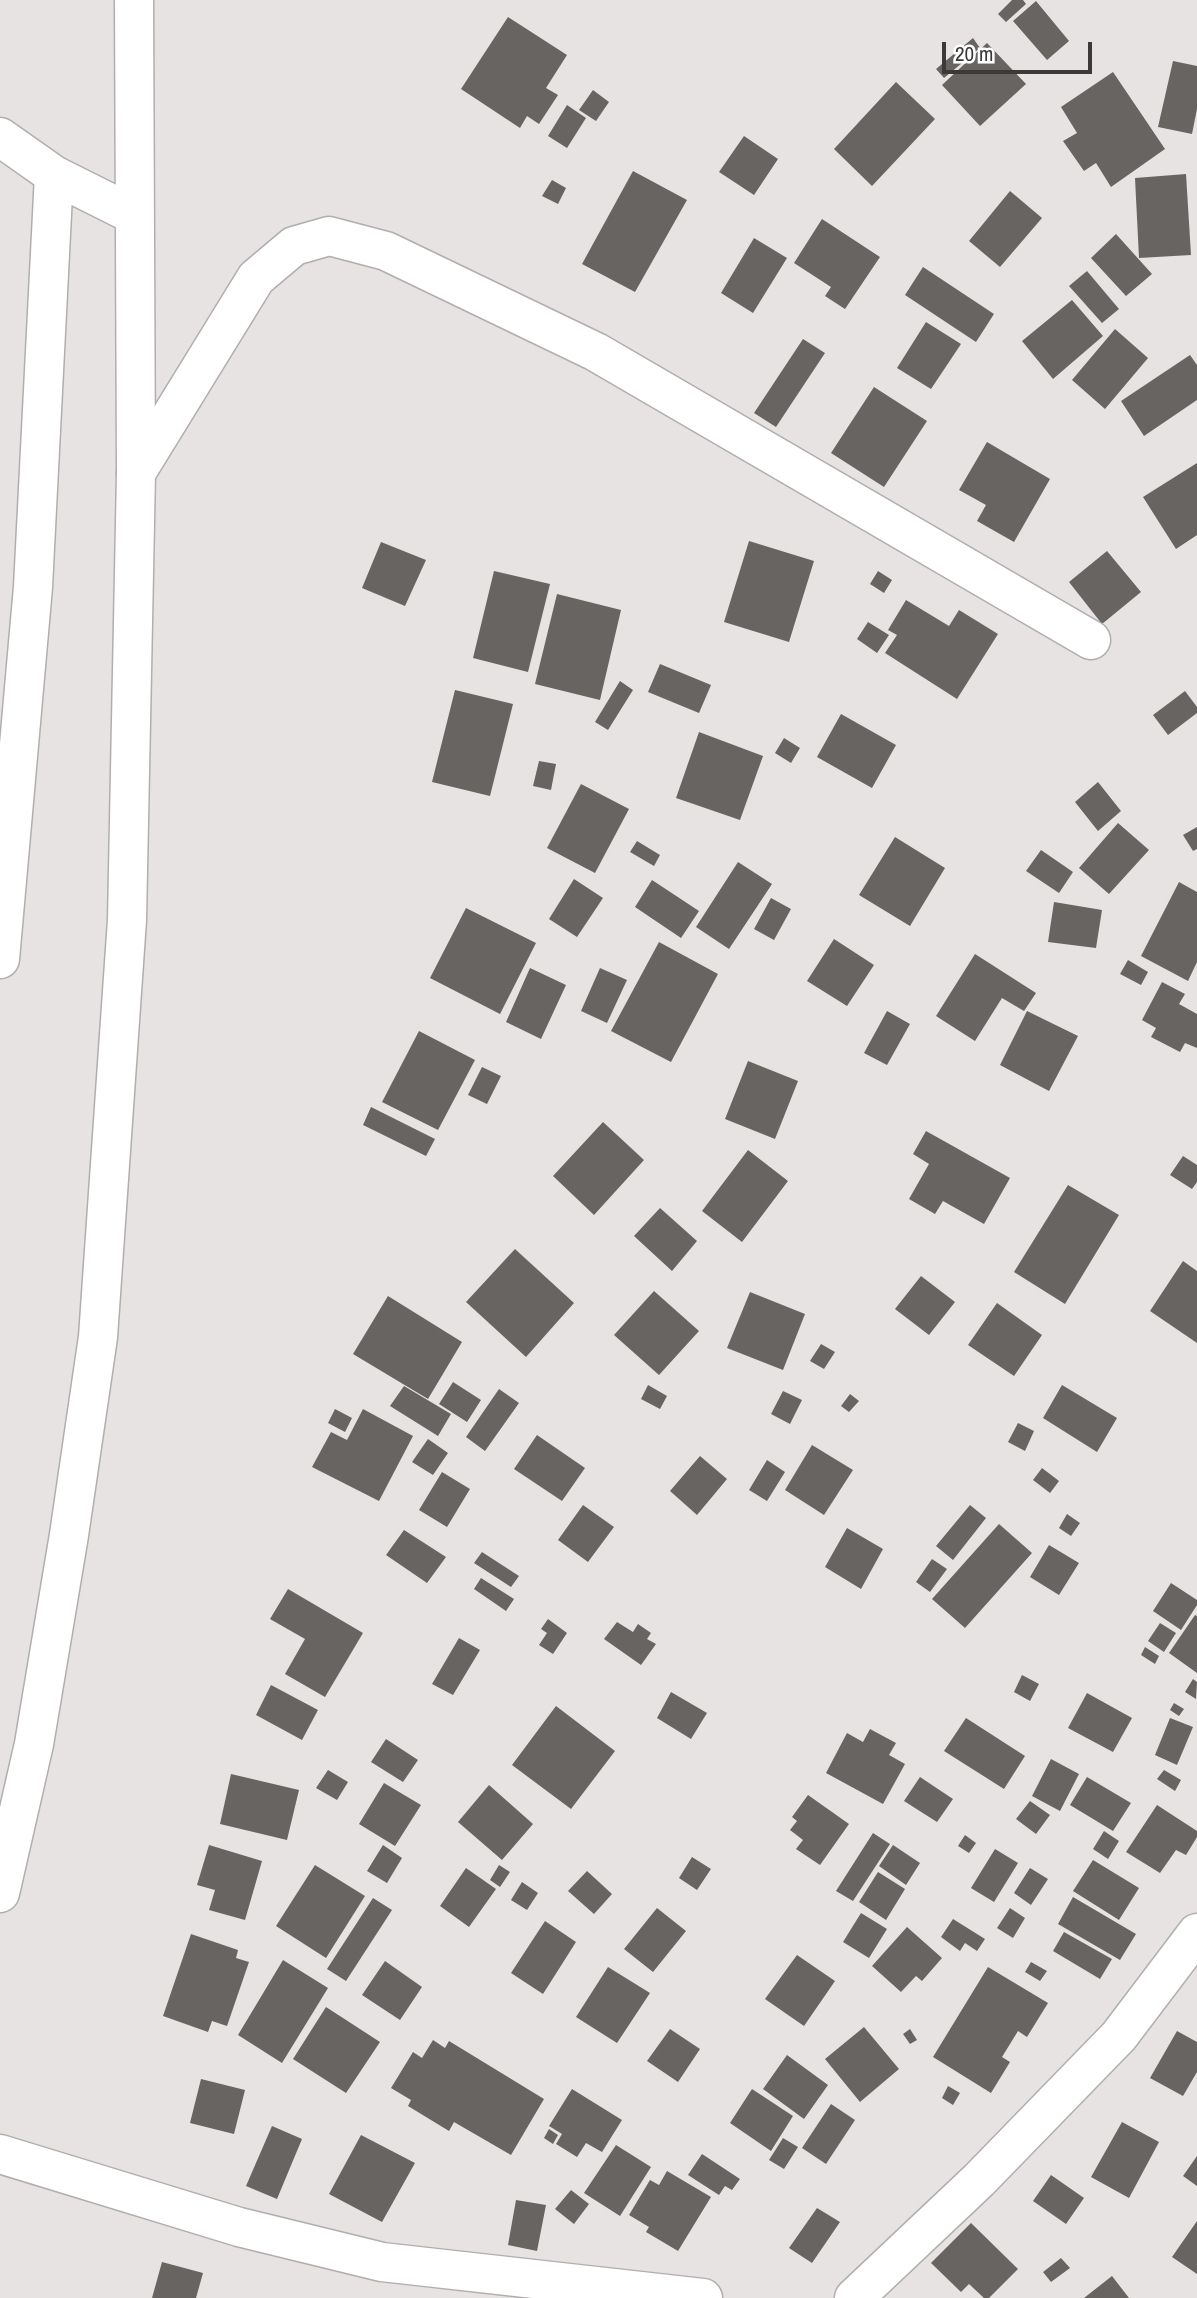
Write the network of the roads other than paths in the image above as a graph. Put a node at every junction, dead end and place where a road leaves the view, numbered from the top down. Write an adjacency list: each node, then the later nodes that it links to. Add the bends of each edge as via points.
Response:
1 (134, 0): 4 (street)
2 (0, 137): 3 (street)
3 (54, 175): 4 (street); 7 (street, via 33,587)
4 (134, 215): 5 (street)
5 (136, 473): 6 (street, via 256,278 294,246 329,236 386,251 596,352); 9 (street, via 127,920 98,1337 34,1744)
6 (1091, 640)
7 (3, 901): 8 (street)
8 (0, 960)
9 (0, 1893)
10 (1197, 1933): 13 (street, via 1119,2036 979,2180)
11 (0, 2154): 12 (street, via 239,2227 382,2262)
12 (703, 2298)
13 (854, 2298)

